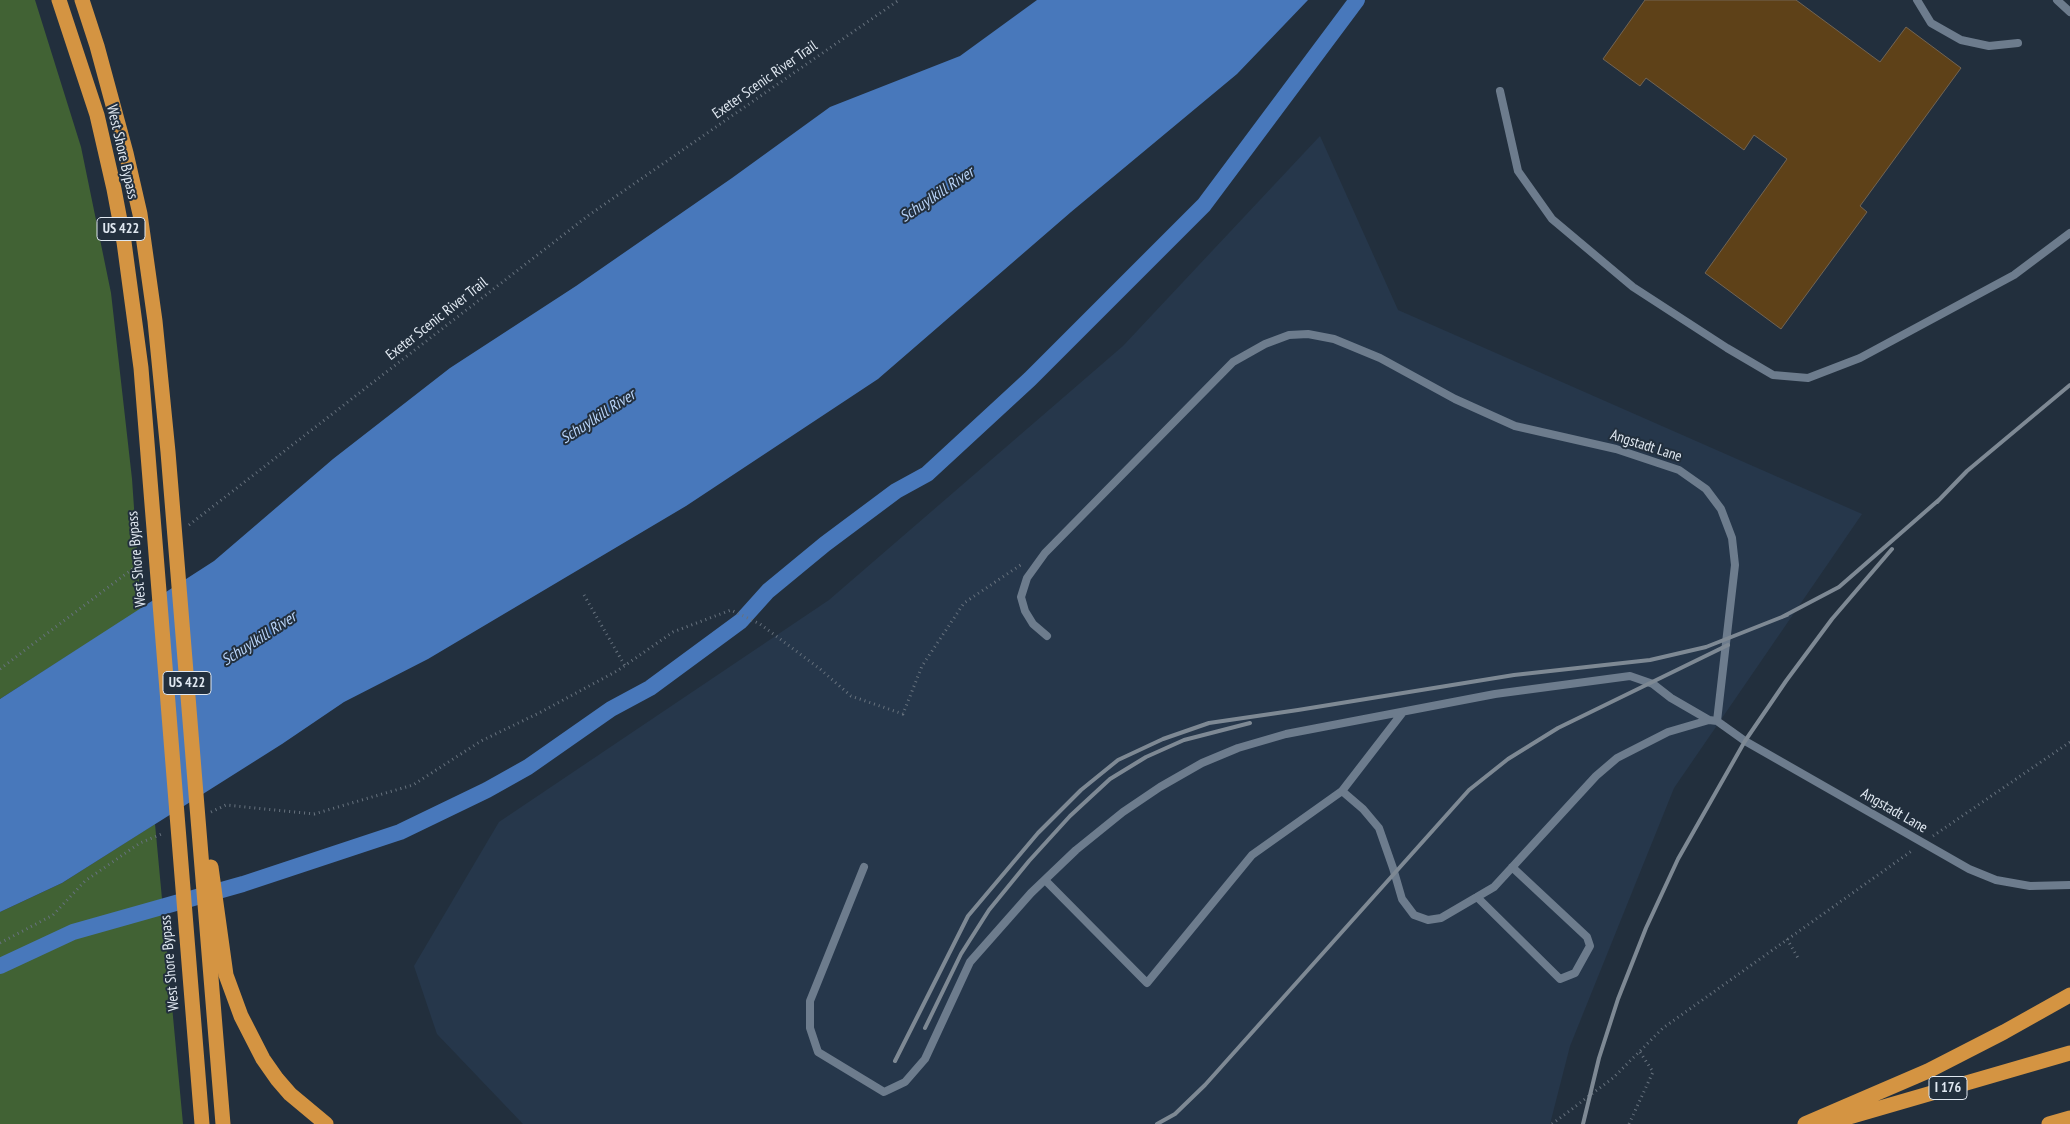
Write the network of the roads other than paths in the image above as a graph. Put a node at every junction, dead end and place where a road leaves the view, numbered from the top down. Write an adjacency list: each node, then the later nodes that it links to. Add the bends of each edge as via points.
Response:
1 (59, 0): 22 (highway, West Shore Bypass / US 422, via 97,115 114,189 141,368)
2 (82, 0): 18 (highway, West Shore Bypass / US 422, via 117,115 140,214 155,321)
3 (1917, 0): 6 (lane, via 1930,23 1961,40 1990,46)
4 (2057, 0): 5 (lane)
5 (2070, 12)
6 (2018, 43)
7 (1500, 91): 8 (lane, via 1518,171 1552,219 1633,287 1773,375 1808,378 1860,358 2014,275)
8 (2070, 233)
9 (1046, 636): 11 (lane, Angstadt Lane, via 1025,611 1021,597 1027,578 1045,553 1234,362 1265,344 1289,335 1308,334 1334,339 1380,358 1455,400 1515,426 1616,449 1679,470 1706,489 1721,509 1732,538 1735,565)
10 (1403, 712): 11 (lane, via 1495,694 1630,676 1653,684 1671,698); 12 (lane); 15 (lane, via 1286,734 1202,763 1160,786 1123,812)
11 (1713, 720): 14 (lane, via 1668,732 1617,758 1596,776); 16 (lane, Angstadt Lane, via 1968,869 1996,880 2030,886)
12 (1342, 790): 15 (lane, via 1252,855 1147,982); 17 (lane, via 1379,828 1402,899 1414,916 1428,920 1441,918)
13 (864, 867): 15 (lane, via 810,1001 810,1028 818,1052 884,1092 905,1082 925,1059 970,962)
14 (1512, 867): 17 (lane, via 1494,887); 17 (lane, via 1587,937 1590,946 1575,974 1560,979)
15 (1045, 880)
16 (2070, 885)
17 (1477, 897)
18 (211, 913): 23 (highway, West Shore Bypass / US 422); 24 (highway, via 226,975 251,1039 290,1094)
19 (2070, 995): 25 (highway, via 1928,1071)
20 (2070, 1053): 26 (highway, I 176)
21 (2070, 1118): 27 (highway)
22 (202, 1124)
23 (223, 1124)
24 (326, 1124)
25 (1805, 1124)
26 (1825, 1124)
27 (2049, 1124)

